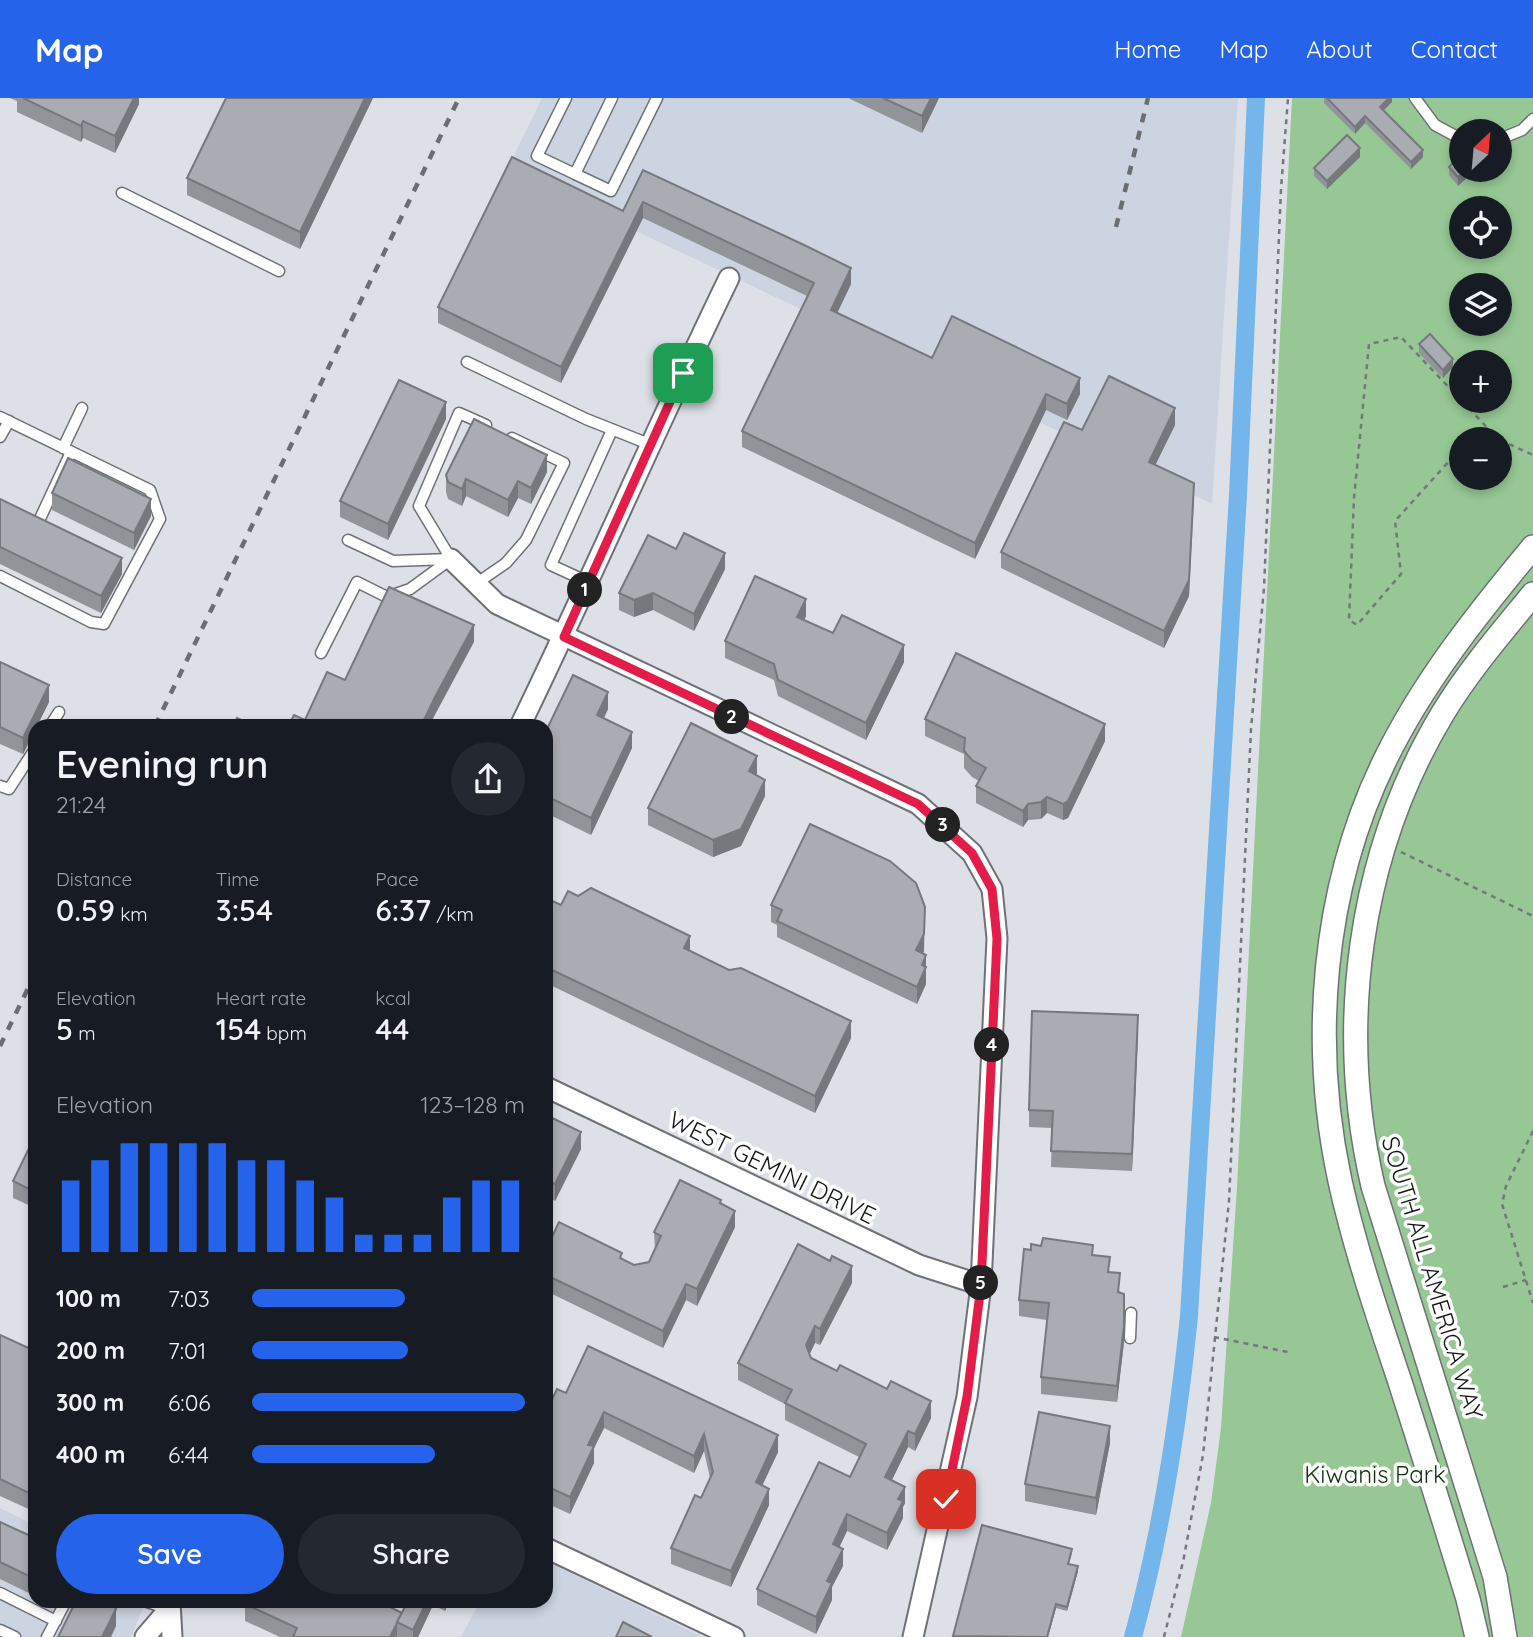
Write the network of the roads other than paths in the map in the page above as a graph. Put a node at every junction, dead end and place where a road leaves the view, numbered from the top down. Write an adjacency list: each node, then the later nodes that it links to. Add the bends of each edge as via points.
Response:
1 (566, 98): 8 (lane, via 537,156)
2 (612, 98): 8 (lane)
3 (657, 98): 8 (lane, via 611,191)
4 (1415, 98): 6 (lane, via 1435,125)
5 (1533, 120): 7 (lane)
6 (1449, 133)
7 (1512, 134)
8 (575, 174)
9 (122, 193): 10 (lane)
10 (279, 271)
11 (729, 278): 19 (street)
12 (467, 362): 16 (lane)
13 (82, 408): 20 (lane)
14 (4, 419): 18 (lane); 20 (lane)
15 (494, 429): 24 (lane, via 459,412 419,506)
16 (612, 430): 19 (lane); 28 (lane, via 551,565)
17 (506, 435): 29 (lane, via 564,463 526,540 506,563)
18 (0, 437)
19 (649, 444): 28 (street)
20 (67, 450): 21 (lane, via 34,520); 26 (lane, via 150,490 160,519)
21 (50, 528)
22 (348, 540): 24 (lane, via 393,561)
23 (1533, 547): 42 (street, via 1449,651 1385,760 1350,851 1337,906 1324,1050 1332,1135 1340,1182)
24 (452, 559): 29 (street); 32 (lane, via 410,589 387,597 357,582)
25 (122, 561): 26 (lane)
26 (134, 567): 27 (lane, via 104,624 91,622)
27 (0, 576)
28 (588, 582): 31 (street)
29 (477, 583): 31 (street, via 497,604)
30 (1533, 594): 41 (street, SOUTH ALL AMERICA WAY, via 1459,688 1428,739 1388,833 1362,939 1356,1039 1361,1134)
31 (564, 637): 35 (street); 39 (street, via 918,804 972,853 992,889 997,939)
32 (321, 653)
33 (59, 712): 34 (lane)
34 (54, 719)
35 (523, 719)
36 (28, 760): 37 (lane, via 9,789)
37 (0, 786)
38 (553, 1090): 39 (street, WEST GEMINI DRIVE, via 919,1265)
39 (981, 1285): 58 (street, via 967,1397)
40 (1131, 1313): 43 (lane)
41 (1414, 1318): 42 (street); 60 (street, SOUTH ALL AMERICA WAY, via 1495,1577)
42 (1382, 1327): 59 (street)
43 (1129, 1338)
44 (553, 1551): 57 (street)
45 (0, 1593): 46 (lane)
46 (28, 1606)
47 (31, 1608): 51 (lane)
48 (62, 1608): 51 (lane)
49 (167, 1608): 55 (street)
50 (169, 1608): 56 (street)
51 (56, 1620): 54 (lane)
52 (0, 1630): 53 (lane)
53 (15, 1637)
54 (47, 1637)
55 (145, 1637)
56 (172, 1637)
57 (734, 1637)
58 (913, 1637)
59 (1477, 1637)
60 (1505, 1637)

